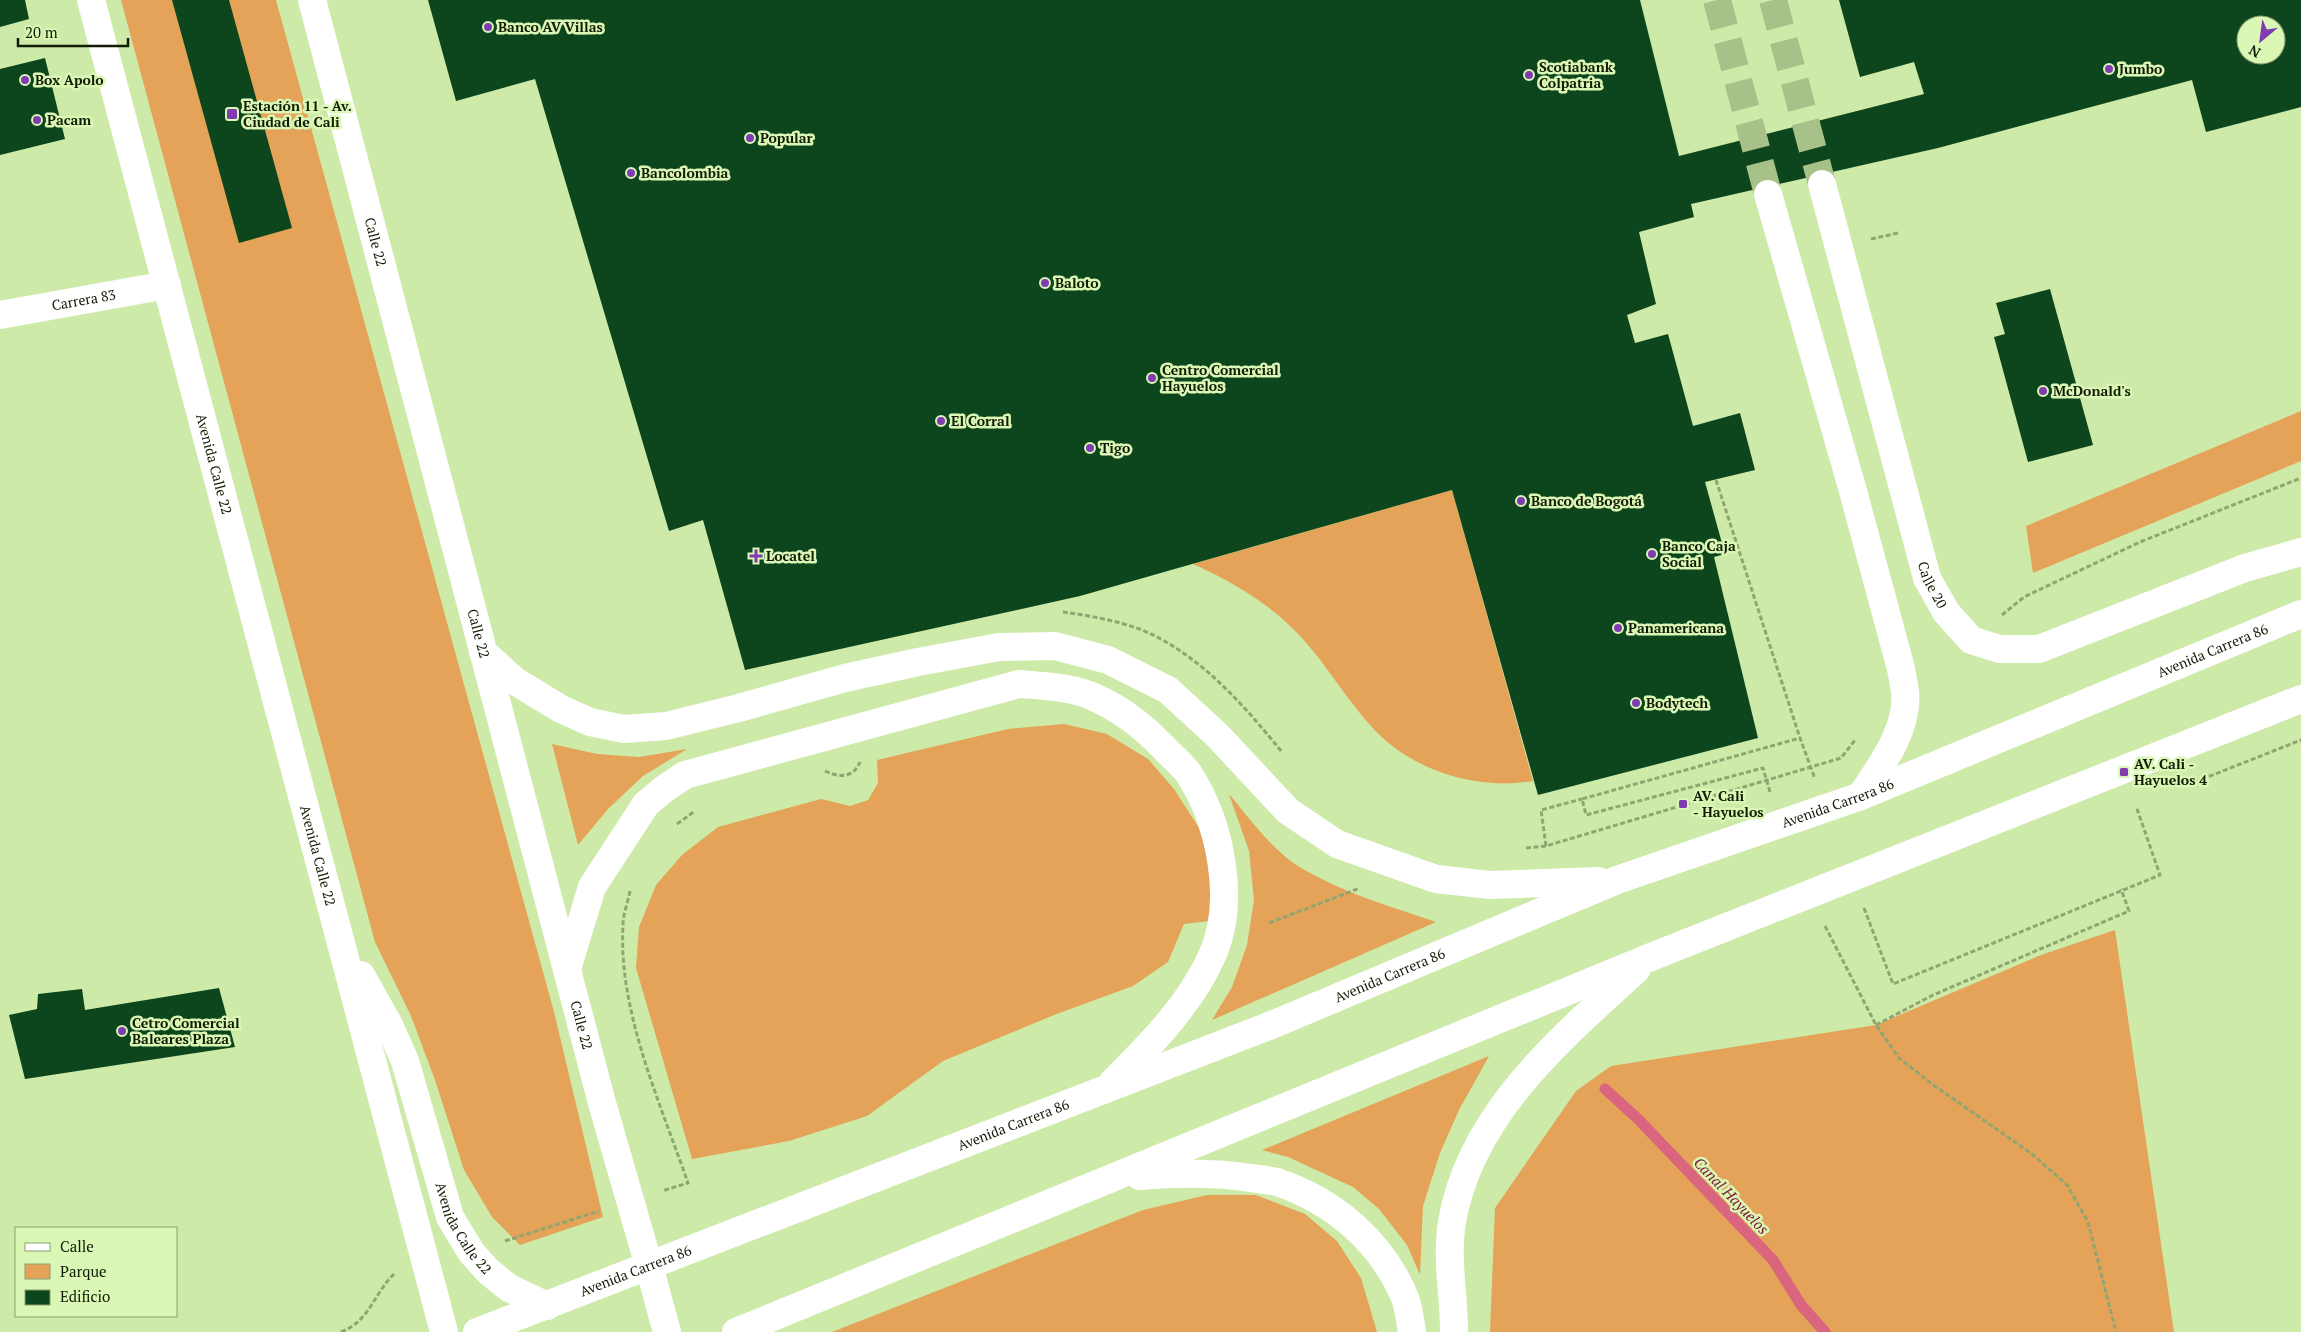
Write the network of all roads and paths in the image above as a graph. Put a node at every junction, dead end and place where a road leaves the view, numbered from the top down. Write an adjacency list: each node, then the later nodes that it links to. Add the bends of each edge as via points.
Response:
1 (90, 0): 5 (main road, Avenida Calle 22)
2 (312, 0): 13 (main road, Calle 22)
3 (1822, 184): 12 (main road, Calle 20, via 1927,578 1946,612)
4 (1768, 194): 24 (main road, via 1853,491 1906,694 1898,732 1885,760)
5 (167, 285): 6 (main road, Carrera 83); 38 (main road, Avenida Calle 22)
6 (0, 315)
7 (2301, 478): 12 (path, via 2140,542 2024,597)
8 (1716, 480): 16 (path)
9 (2301, 552): 12 (main road, via 2244,568 2039,650 1999,649)
10 (1054, 614): 19 (path, via 1064,612 1112,620 1158,637 1202,667 1244,706)
11 (2301, 614): 24 (main road, Avenida Carrera 86)
12 (1971, 640)
13 (483, 652): 31 (main road, via 515,681 560,709 590,722 624,729 666,726 844,678 918,662 998,647 1055,646 1108,660 1168,690 1218,736 1288,811 1337,844 1436,879 1490,885); 40 (main road, Calle 22)
14 (2301, 699): 39 (main road)
15 (1862, 732): 29 (path, via 1840,758)
16 (1800, 738): 23 (path); 25 (path)
17 (2301, 740): 22 (path)
18 (863, 756): 21 (path, via 857,769 849,776 836,776)
19 (1288, 760)
20 (1763, 768): 25 (path, via 1586,815)
21 (823, 770)
22 (2195, 782)
23 (1817, 784)
24 (1861, 796): 31 (main road, Avenida Carrera 86)
25 (1582, 799): 29 (path, via 1541,810)
26 (2136, 806): 34 (path, via 2160,875)
27 (701, 807): 28 (path)
28 (672, 828)
29 (1546, 846): 30 (path)
30 (1520, 849)
31 (1617, 880): 42 (main road, Avenida Carrera 86, via 1278,1022)
32 (1363, 887): 36 (path)
33 (631, 889): 44 (path, via 623,923 629,1000 688,1183)
34 (2121, 889): 35 (path, via 1893,984); 41 (path, via 2130,911 1933,995)
35 (1862, 903)
36 (1269, 923)
37 (1825, 926): 41 (path)
38 (338, 927): 45 (main road, Avenida Calle 22, via 405,1060 450,1217); 46 (main road, Avenida Calle 22)
39 (1651, 957): 43 (main road); 55 (main road, via 1573,1027 1533,1069 1494,1121 1465,1172 1452,1223)
40 (567, 969): 42 (main road, via 592,887 646,804 685,775 1018,684 1056,688 1095,697 1143,726 1188,773 1210,817 1222,862 1225,894 1221,930 1212,958 1185,1002 1149,1045); 44 (main road, Calle 22)
41 (1876, 1025): 56 (path, via 1899,1058 2032,1154 2067,1185 2088,1222)
42 (1104, 1090): 47 (main road, Avenida Carrera 86)
43 (1114, 1178): 53 (main road); 54 (main road, via 1180,1172 1222,1173 1275,1182 1317,1199 1354,1225 1382,1256 1406,1299)
44 (630, 1201): 45 (path); 47 (main road, Calle 22)
45 (471, 1252): 48 (main road, Avenida Calle 22, via 509,1288)
46 (426, 1263): 49 (path, via 392,1274 361,1320); 50 (main road, Avenida Calle 22)
47 (649, 1266): 48 (main road, Avenida Carrera 86); 52 (main road)
48 (547, 1306): 51 (main road, Avenida Carrera 86)
49 (341, 1332)
50 (444, 1332)
51 (477, 1332)
52 (667, 1332)
53 (736, 1332)
54 (1412, 1332)
55 (1454, 1332)
56 (2116, 1332)

